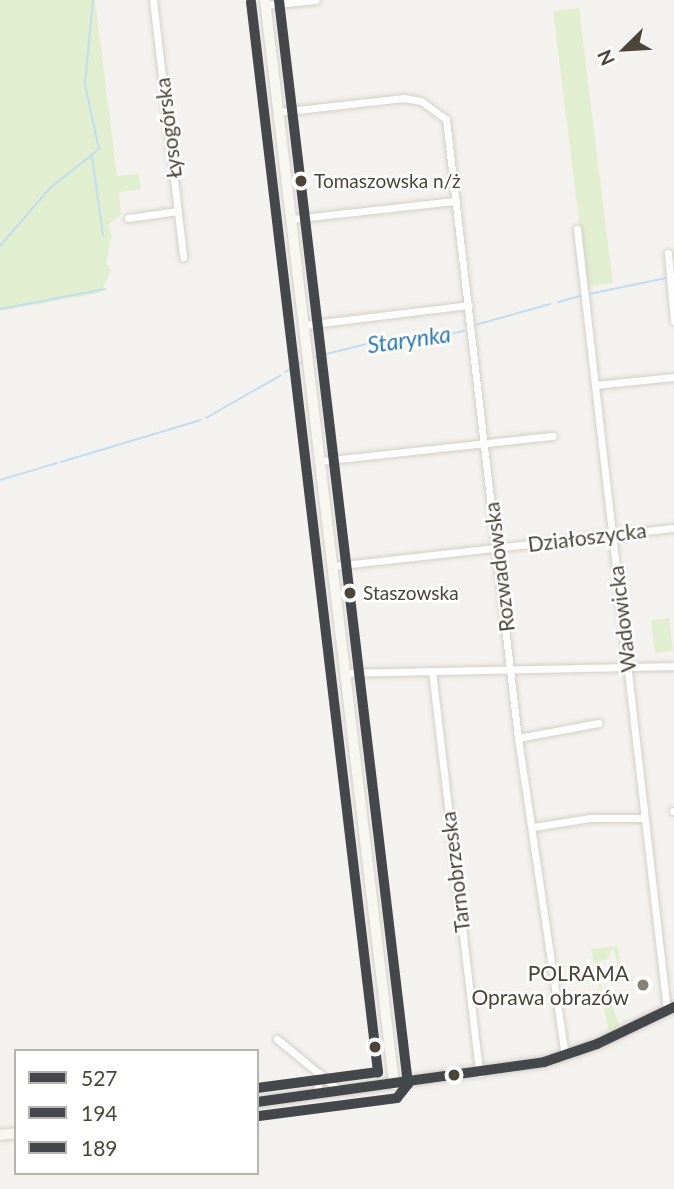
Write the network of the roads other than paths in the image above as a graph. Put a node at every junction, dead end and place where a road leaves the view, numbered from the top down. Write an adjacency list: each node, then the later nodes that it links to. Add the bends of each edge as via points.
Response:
1 (153, 0): 6 (street, Łysogórska)
2 (316, 0): 3 (street)
3 (266, 3): 4 (street)
4 (279, 112): 5 (street, Rozwadowska, via 410,98 444,116); 8 (street)
5 (456, 201): 8 (street); 12 (street, Rozwadowska)
6 (178, 211): 7 (street); 10 (street, Łysogórska)
7 (128, 218)
8 (292, 219): 14 (street)
9 (577, 229): 16 (street, Wadowicka)
10 (183, 257)
11 (670, 259): 13 (street)
12 (469, 305): 14 (street); 18 (street, Rozwadowska)
13 (674, 321)
14 (304, 325): 19 (street)
15 (674, 377): 16 (street)
16 (595, 385): 21 (street, Wadowicka)
17 (553, 436): 18 (street)
18 (484, 443): 19 (street); 22 (street, Rozwadowska)
19 (321, 461): 23 (street)
20 (674, 527): 21 (street, Działoszycka)
21 (612, 534): 22 (street, Działoszycka); 25 (street, Wadowicka)
22 (496, 548): 23 (street, Działoszycka); 26 (street, Rozwadowska)
23 (334, 566): 28 (street)
24 (674, 666): 25 (street)
25 (628, 667): 26 (street); 31 (street, Wadowicka)
26 (511, 670): 27 (street); 30 (street, Rozwadowska)
27 (432, 671): 28 (street); 37 (street, Tarnobrzeska)
28 (346, 673): 38 (street)
29 (599, 723): 30 (street)
30 (518, 738): 32 (street, Rozwadowska)
31 (643, 818): 32 (street, via 590,818); 33 (street, Wadowicka)
32 (533, 827): 35 (street, Rozwadowska)
33 (671, 1009): 35 (street)
34 (277, 1039): 36 (street)
35 (565, 1057): 37 (street)
36 (319, 1073): 39 (street); 40 (street)
37 (479, 1073): 38 (street)
38 (394, 1084): 39 (street)
39 (340, 1091): 40 (street)
40 (317, 1094): 41 (street)
41 (259, 1101)

